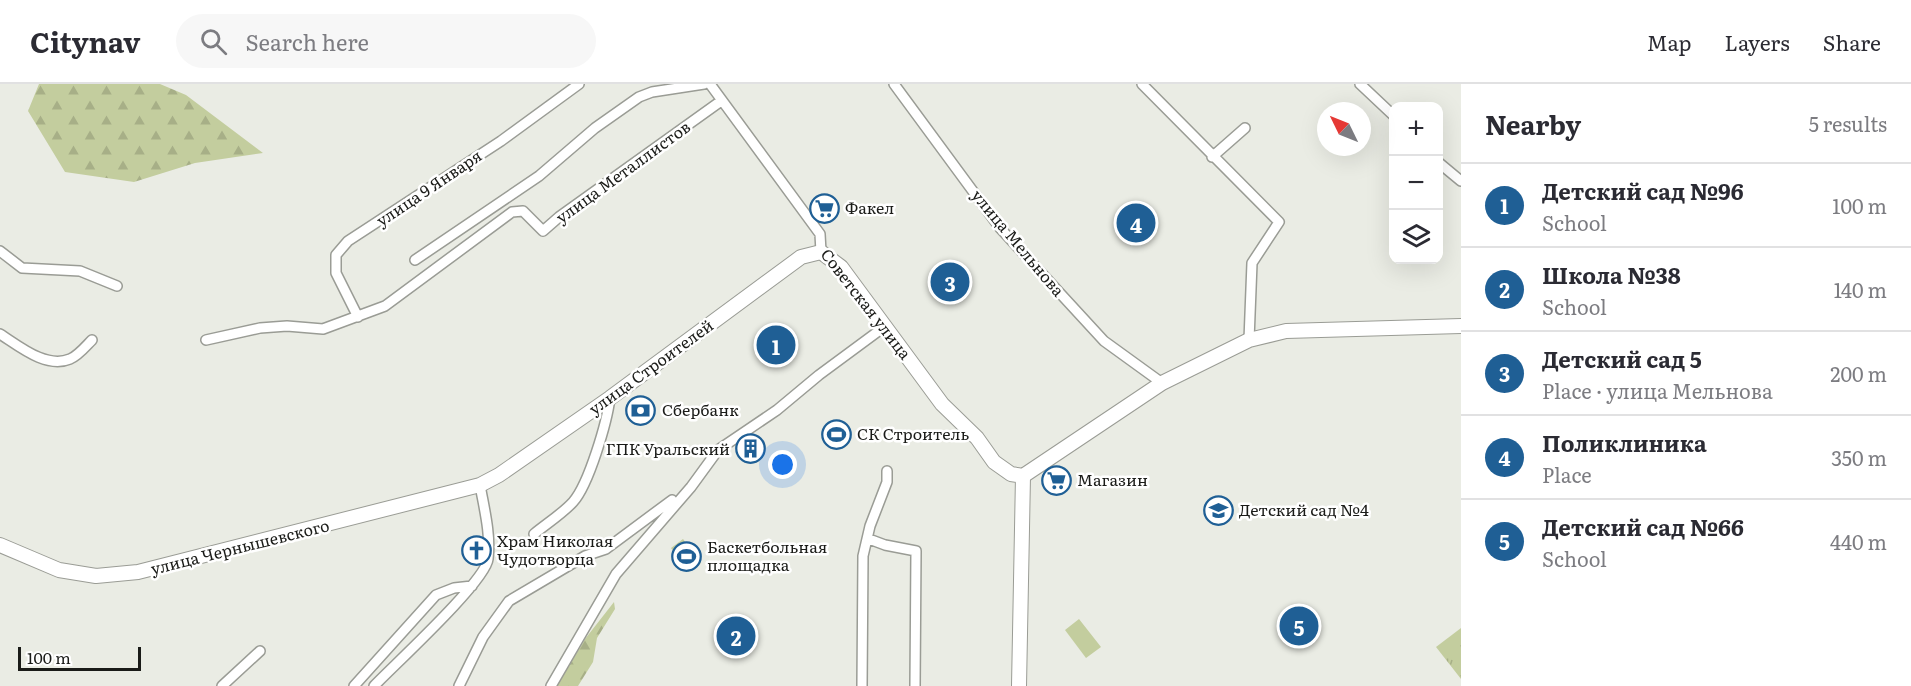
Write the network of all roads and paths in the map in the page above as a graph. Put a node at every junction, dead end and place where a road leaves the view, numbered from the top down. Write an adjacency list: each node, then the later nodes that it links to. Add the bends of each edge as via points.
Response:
1 (579, 84): 17 (street, улица 9 Января, via 501,141 348,241 336,255 336,273)
2 (704, 84): 15 (street, via 639,97 539,176)
3 (710, 84): 7 (street, Советская улица)
4 (894, 84): 24 (street, улица Мельнова, via 1000,228 1104,341)
5 (1142, 84): 10 (street)
6 (1360, 84): 8 (street)
7 (721, 101): 14 (street, Советская улица, via 820,234); 17 (street, улица Металлистов, via 543,231 523,211 512,212 385,306)
8 (1389, 111)
9 (1245, 128): 10 (street)
10 (1212, 157): 23 (street, via 1279,222 1252,263)
11 (1443, 166): 12 (street)
12 (1461, 181)
13 (0, 251): 16 (street, via 22,268 80,271)
14 (821, 252): 19 (main road, Советская улица, via 841,267); 25 (main road, улица Строителей, via 801,257)
15 (415, 260)
16 (117, 286)
17 (358, 317): 22 (street, улица Металлистов, via 323,328 260,328)
18 (1461, 326): 23 (main road, via 1286,331)
19 (884, 327): 27 (main road, Советская улица, via 942,404 994,462 1011,474); 29 (street, via 718,450)
20 (0, 334): 21 (street, via 33,355 58,362 72,359)
21 (92, 340)
22 (206, 340)
23 (1249, 340): 24 (main road)
24 (1162, 383): 27 (main road)
25 (610, 398): 28 (main road, улица Строителей); 30 (street, via 583,488 573,502)
26 (887, 471): 31 (street)
27 (1023, 476): 42 (main road)
28 (480, 485): 32 (main road, улица Чернышевского, via 138,572 96,576 59,570); 33 (street, via 489,561)
29 (691, 487): 38 (street, via 606,549 585,556 509,601 483,637); 39 (street, via 616,574)
30 (534, 534)
31 (868, 539): 40 (street, via 863,556); 41 (street, via 916,551)
32 (0, 545)
33 (472, 586): 36 (street, via 436,595); 37 (street)
34 (260, 651): 35 (street)
35 (222, 686)
36 (354, 686)
37 (374, 686)
38 (459, 686)
39 (551, 686)
40 (862, 686)
41 (915, 686)
42 (1019, 686)

